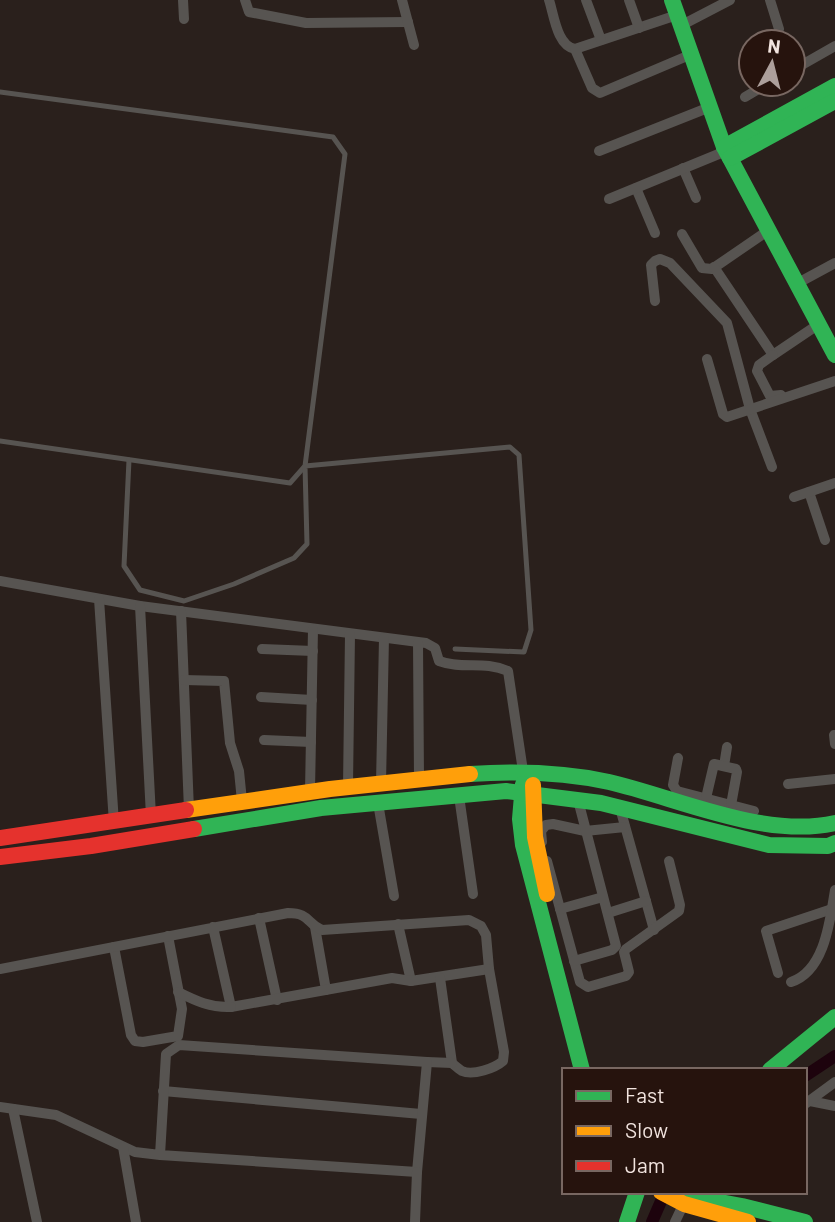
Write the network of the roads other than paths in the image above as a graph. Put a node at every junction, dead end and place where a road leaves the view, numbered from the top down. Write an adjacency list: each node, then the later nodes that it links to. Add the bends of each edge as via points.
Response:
1 (183, 0): 10 (street)
2 (244, 0): 11 (street, via 248,12 306,23)
3 (402, 0): 11 (street)
4 (550, 0): 17 (street, via 562,42)
5 (586, 0): 14 (street)
6 (629, 0): 12 (street)
7 (730, 0): 9 (street)
8 (770, 0): 13 (street)
9 (677, 13): 12 (street); 18 (street)
10 (184, 19)
11 (408, 22): 15 (street)
12 (639, 28): 14 (street)
13 (779, 28)
14 (601, 40): 17 (street)
15 (414, 45)
16 (835, 46): 19 (street)
17 (575, 49): 18 (street, via 592,88 600,93)
18 (692, 54): 23 (street)
19 (807, 62)
20 (835, 86): 25 (street)
21 (0, 92): 46 (lane, via 333,137 345,154)
22 (835, 101): 25 (street)
23 (710, 107): 24 (street); 25 (street)
24 (599, 151)
25 (727, 152): 26 (street); 30 (street)
26 (683, 169): 27 (street); 28 (street)
27 (636, 188): 29 (street); 31 (street)
28 (696, 198)
29 (608, 199)
30 (769, 230): 34 (street); 35 (street)
31 (654, 233)
32 (682, 234): 34 (street, via 702,268)
33 (835, 263): 35 (street)
34 (714, 267): 38 (street)
35 (797, 283): 37 (street)
36 (655, 301): 43 (street, via 651,265 660,260 680,272 727,323)
37 (819, 324): 38 (street); 39 (street)
38 (773, 355): 42 (street, via 757,371 770,396)
39 (835, 355)
40 (707, 359): 43 (street, via 723,414 727,417)
41 (835, 380): 43 (street)
42 (794, 390)
43 (750, 409): 47 (street)
44 (0, 442): 45 (lane)
45 (129, 460): 46 (lane, via 290,483); 46 (lane, via 124,566 140,590 184,601 294,558 307,544)
46 (305, 466): 61 (lane, via 510,447 519,455 531,630 524,652)
47 (772, 467)
48 (835, 483): 49 (street)
49 (809, 492): 50 (street); 51 (street)
50 (794, 497)
51 (825, 540)
52 (0, 581): 53 (street)
53 (99, 599): 54 (street); 91 (street)
54 (140, 606): 55 (street); 90 (street)
55 (181, 611): 56 (street); 63 (street)
56 (313, 629): 57 (street); 62 (street)
57 (351, 634): 58 (street); 78 (street)
58 (384, 638): 59 (street); 76 (street)
59 (418, 642): 73 (street, via 435,648 439,661 450,665 493,665 508,671); 74 (street)
60 (262, 649): 62 (street)
61 (455, 649)
62 (313, 651): 65 (street)
63 (184, 680): 83 (street, via 224,681); 88 (street)
64 (261, 697): 65 (street)
65 (312, 700): 68 (street)
66 (834, 735): 69 (street)
67 (264, 740): 68 (street)
68 (311, 742): 79 (street)
69 (835, 744)
70 (727, 747): 72 (street)
71 (678, 758): 85 (street, via 675,789)
72 (724, 766): 85 (street, via 713,766); 86 (street, via 737,770)
73 (528, 771): 74 (street); 80 (street); 85 (street)
74 (419, 778): 76 (street)
75 (835, 779): 77 (street)
76 (381, 783): 78 (street)
77 (788, 784)
78 (348, 786): 79 (street)
79 (310, 791): 83 (street)
80 (527, 794): 81 (street); 82 (street); 129 (street, via 520,819 523,845); 130 (street)
81 (459, 796): 84 (street); 100 (street)
82 (578, 800): 87 (street); 94 (street)
83 (242, 801): 88 (street)
84 (378, 803): 97 (street); 101 (street)
85 (712, 804): 86 (street); 92 (street, via 778,826)
86 (731, 805): 89 (street)
87 (620, 808): 93 (street); 96 (street, via 769,845)
88 (189, 810): 90 (street)
89 (754, 811)
90 (151, 817): 91 (street)
91 (114, 823): 95 (street)
92 (835, 823)
93 (625, 827): 94 (street); 103 (street)
94 (585, 831): 102 (street); 104 (street, via 553,824 541,831)
95 (0, 838)
96 (835, 845)
97 (0, 857)
98 (669, 861): 111 (street, via 680,909)
99 (835, 890): 105 (street)
100 (473, 894)
101 (394, 896)
102 (603, 897): 104 (street); 106 (street)
103 (646, 901): 106 (street); 111 (street)
104 (560, 909): 114 (street)
105 (832, 909): 117 (street, via 766,931); 120 (street, via 816,960 806,975)
106 (608, 913): 114 (street, via 616,946)
107 (259, 918): 109 (street); 110 (street, via 299,913); 123 (street)
108 (398, 924): 110 (street); 116 (street, via 468,920 481,926); 119 (street)
109 (213, 927): 112 (street); 124 (street)
110 (315, 927): 121 (street)
111 (654, 930): 114 (street, via 624,952 626,976 588,987 582,985)
112 (169, 936): 113 (street); 122 (street)
113 (114, 947): 115 (street); 126 (street, via 135,1041)
114 (574, 961)
115 (0, 969)
116 (489, 969): 118 (street); 128 (street, via 503,1060 496,1067 468,1072)
117 (778, 972)
118 (440, 978): 119 (street); 128 (street)
119 (411, 982): 121 (street, via 391,978)
120 (791, 982)
121 (326, 990): 123 (street)
122 (178, 992): 124 (street, via 202,1004); 126 (street)
123 (277, 1000): 124 (street)
124 (231, 1007)
125 (835, 1017): 131 (street)
126 (178, 1041): 127 (street); 133 (street, via 166,1054)
127 (427, 1062): 128 (street); 138 (street)
128 (452, 1063)
129 (581, 1068)
130 (590, 1068)
131 (773, 1068)
132 (835, 1082): 134 (street)
133 (163, 1091): 138 (street); 140 (street)
134 (808, 1102): 135 (street)
135 (835, 1106)
136 (0, 1107): 137 (street)
137 (13, 1109): 139 (street, via 56,1115); 145 (street)
138 (421, 1114): 141 (street)
139 (123, 1147): 140 (street); 146 (street)
140 (160, 1155): 141 (street)
141 (416, 1172): 147 (street)
142 (637, 1194): 148 (street)
143 (685, 1197): 144 (street); 149 (street); 151 (street)
144 (717, 1218): 150 (street)
145 (37, 1222)
146 (136, 1222)
147 (415, 1222)
148 (627, 1222)
149 (675, 1222)
150 (748, 1222)
151 (805, 1222)

